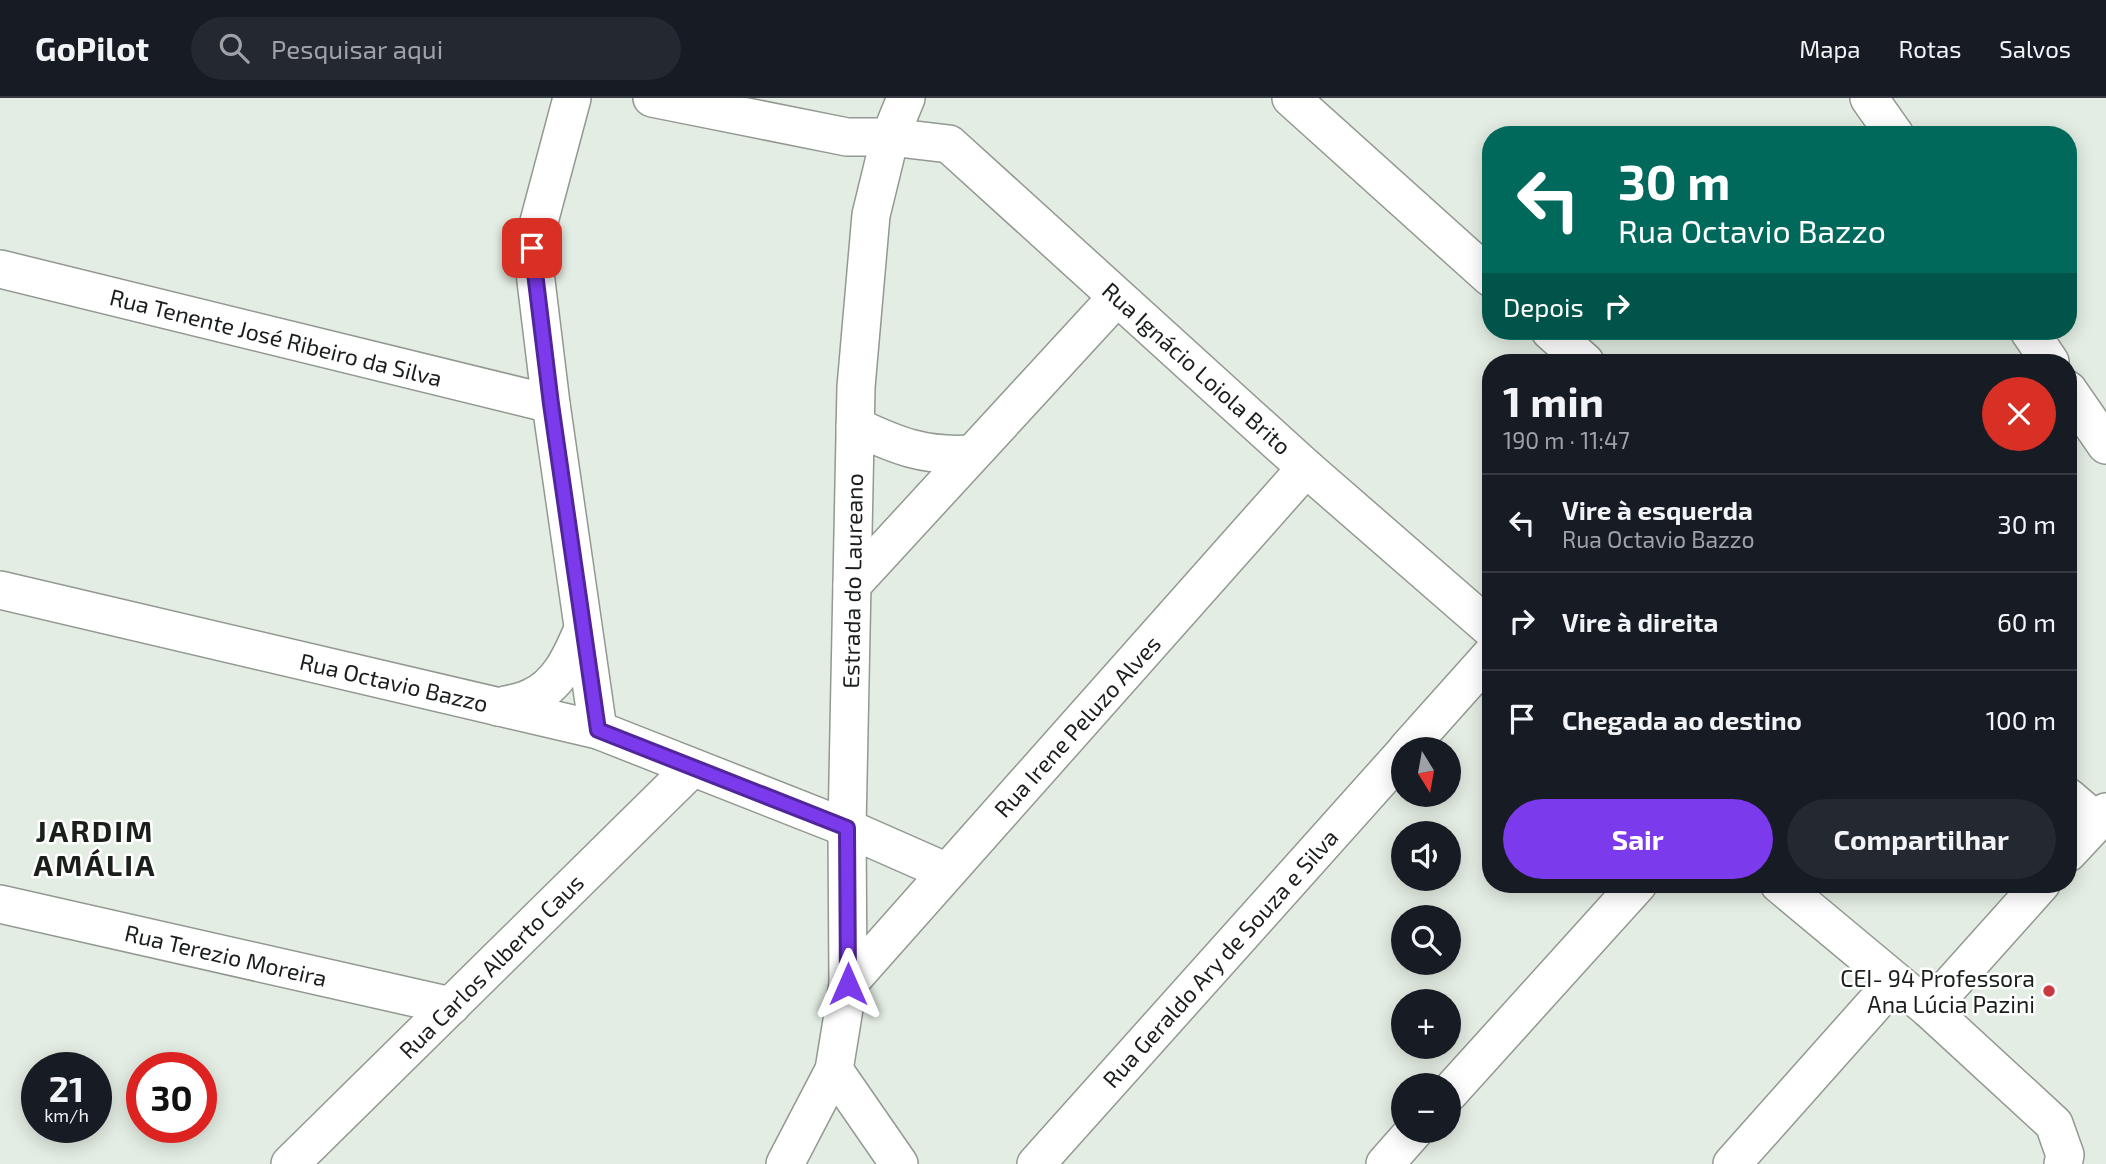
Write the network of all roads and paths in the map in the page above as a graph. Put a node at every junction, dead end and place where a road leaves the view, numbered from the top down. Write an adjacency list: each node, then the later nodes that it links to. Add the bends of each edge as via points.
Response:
1 (572, 98): 14 (street, via 532,248)
2 (652, 98): 7 (street, Rua Ignácio Loiola Brito, via 847,137)
3 (906, 98): 7 (street, Estrada do Laureano)
4 (1291, 98): 9 (street)
5 (1869, 98): 6 (street)
6 (1889, 126)
7 (890, 137): 10 (street, Rua Ignácio Loiola Brito, via 948,144); 15 (street, Estrada do Laureano, via 870,215)
8 (0, 269): 14 (street, Rua Tenente José Ribeiro da Silva)
9 (1482, 270)
10 (1117, 297): 17 (street); 18 (street, Rua Ignácio Loiola Brito)
11 (1560, 340): 12 (street)
12 (1576, 354)
13 (2077, 403): 16 (street)
14 (551, 404): 22 (street)
15 (855, 426): 17 (street, via 896,445 946,456); 19 (street, Estrada do Laureano)
16 (2106, 445)
17 (972, 454): 19 (street)
18 (1306, 468): 21 (street, Rua Ignácio Loiola Brito); 35 (street, Rua Irene Peluzo Alves)
19 (852, 585): 27 (street, Estrada do Laureano)
20 (0, 590): 24 (street, Rua Octavio Bazzo)
21 (1482, 621)
22 (583, 629): 24 (street, via 571,659 546,689); 25 (street)
23 (1482, 665): 26 (street, Rua Geraldo Ary de Souza e Silva)
24 (498, 707): 25 (street, Rua Octavio Bazzo)
25 (598, 730): 29 (street, Rua Octavio Bazzo)
26 (1418, 737)
27 (848, 764): 30 (street, Rua Octavio Bazzo, via 835,785 814,797); 33 (street, Estrada do Laureano)
28 (1391, 767): 51 (street, Rua Geraldo Ary de Souza e Silva)
29 (691, 769): 30 (street, Rua Octavio Bazzo); 42 (street, Rua Carlos Alberto Caus)
30 (779, 802): 33 (street, Rua Octavio Bazzo)
31 (2077, 802): 32 (street)
32 (2101, 817): 34 (street)
33 (847, 828): 35 (street, Rua Octavio Bazzo); 41 (street, Estrada do Laureano)
34 (2077, 843)
35 (947, 872): 41 (street, Rua Irene Peluzo Alves)
36 (1630, 893): 45 (street)
37 (1790, 893): 40 (street)
38 (2033, 893): 43 (street)
39 (0, 904): 42 (street, Rua Terezio Moreira)
40 (1894, 982): 43 (street); 53 (street)
41 (848, 984): 44 (street, Estrada do Laureano)
42 (452, 1006): 50 (street, Rua Carlos Alberto Caus)
43 (1929, 1009): 49 (street, via 2054,1124)
44 (834, 1070): 47 (street); 48 (street, Estrada do Laureano)
45 (1461, 1080)
46 (1404, 1143): 52 (street)
47 (889, 1150): 48 (street, via 856,1124 829,1125 806,1135)
48 (789, 1157)
49 (2064, 1160)
50 (290, 1164)
51 (1036, 1164)
52 (1385, 1164)
53 (1732, 1164)

